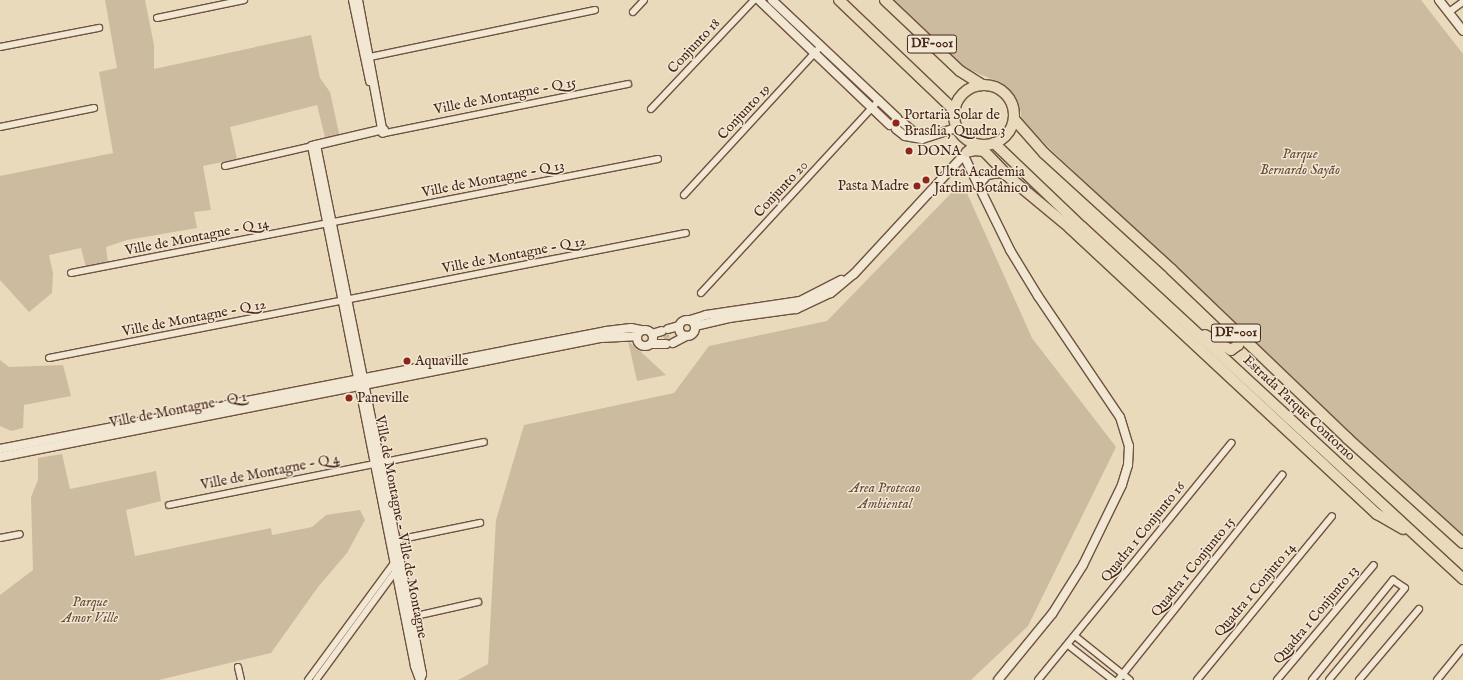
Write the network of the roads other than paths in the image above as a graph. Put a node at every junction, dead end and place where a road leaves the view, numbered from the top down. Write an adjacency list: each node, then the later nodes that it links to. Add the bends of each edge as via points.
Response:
1 (244, 0): 15 (street)
2 (353, 0): 21 (street)
3 (358, 0): 21 (street)
4 (644, 0): 13 (street)
5 (754, 0): 27 (street, Conjunto 18)
6 (759, 0): 20 (street)
7 (772, 0): 18 (street)
8 (839, 0): 28 (main road, DF-001)
9 (885, 0): 23 (main road, DF-001, via 960,71)
10 (1439, 0): 14 (street)
11 (1463, 2): 14 (street)
12 (595, 10): 21 (street)
13 (633, 12)
14 (1449, 12): 17 (street)
15 (157, 18)
16 (99, 28): 19 (street)
17 (1463, 31)
18 (821, 46): 20 (street, Conjunto 19); 24 (street)
19 (0, 47)
20 (815, 52): 25 (street); 42 (street, Conjunto 19)
21 (368, 58): 32 (street)
22 (628, 84): 32 (street, Ville de Montagne - Q 15)
23 (982, 85): 28 (main road, via 964,92); 29 (main road, DF-001, via 997,88 1007,95 1013,106)
24 (879, 100): 25 (street, Conjunto 20); 33 (street)
25 (872, 107): 33 (street, via 905,136); 48 (street, Conjunto 20)
26 (94, 108): 30 (street)
27 (651, 109)
28 (954, 110): 31 (main road)
29 (1014, 119): 34 (main road, via 1007,134); 54 (main road, Estrada Parque Contorno / DF-001, via 1044,154)
30 (0, 127)
31 (956, 128): 33 (street); 35 (main road)
32 (383, 131): 36 (street)
33 (922, 139)
34 (994, 143): 35 (main road); 46 (main road, Estrada Parque Contorno / DF-001)
35 (974, 144): 37 (street)
36 (313, 146): 39 (street); 43 (street, Ville de Montagne - Ville de Montagne)
37 (965, 154): 40 (main road, via 975,150 984,151); 41 (street); 50 (street, via 864,263 839,281 807,298 706,315)
38 (658, 159): 43 (street, Ville de Montagne - Q 13)
39 (225, 166)
40 (1010, 178): 41 (street, via 992,174 981,179); 44 (main road)
41 (978, 186): 91 (street, via 1010,250 1038,296 1120,418 1129,446 1128,465 1122,485 1083,565 1052,614)
42 (684, 195)
43 (330, 223): 47 (street, Ville de Montagne - Q 14); 49 (street, Ville de Montagne - Ville de Montagne)
44 (1070, 228): 46 (main road); 72 (main road, via 1377,514)
45 (686, 233): 49 (street, Ville de Montagne - Q 12)
46 (1114, 257): 53 (main road, Estrada Parque Contorno / DF-001)
47 (71, 273)
48 (701, 294)
49 (345, 300): 57 (street, Ville de Montagne - Q 12); 58 (street, Ville de Montagne - Ville de Montagne)
50 (692, 323): 51 (street, via 684,320); 55 (street, via 692,335)
51 (679, 328): 55 (street); 56 (street)
52 (639, 333): 56 (street, via 648,330); 56 (street, via 640,345); 58 (street, Ville de Montagne - Q 1, via 551,345)
53 (1199, 333): 54 (main road, via 1209,336 1231,350 1238,345); 72 (main road, Estrada Parque Contorno / DF-001)
54 (1238, 334): 75 (main road, Estrada Parque Contorno / DF-001, via 1347,438)
55 (686, 336): 56 (street, via 669,343)
56 (652, 338)
57 (49, 358)
58 (362, 382): 59 (street, Ville de Montagne - Q 1); 66 (street, Ville de Montagne - Ville de Montagne)
59 (268, 401): 60 (street, Ville de Montagne - Q 1); 61 (street, Ville de Montagne - Q 1)
60 (117, 426): 61 (street); 64 (street, Ville de Montagne - Q 1)
61 (118, 435): 65 (street, Ville de Montagne - Q 1)
62 (484, 442): 66 (street, Ville de Montagne - Q 4)
63 (1231, 442): 82 (street, Quadra 1 Conjunto 16)
64 (0, 449)
65 (0, 457)
66 (378, 463): 68 (street, Ville de Montagne - Q 4); 74 (street, Ville de Montagne - Ville de Montagne)
67 (1282, 475): 86 (street, Quadra 1 Conjunto 15)
68 (169, 505)
69 (1332, 516): 96 (street, Quadra 1 Conjuto 14)
70 (480, 523): 74 (street)
71 (20, 534): 73 (street)
72 (1415, 534): 78 (main road, Estrada Parque Contorno / DF-001)
73 (0, 538)
74 (393, 541): 76 (street, Ville de Montagne - Ville de Montagne)
75 (1463, 542)
76 (397, 564): 81 (street, Ville de Montagne - Ville de Montagne); 89 (street); 90 (street)
77 (1374, 564): 97 (street, Quadra 1 Conjunto 13)
78 (1463, 578)
79 (478, 602): 81 (street)
80 (1419, 609): 100 (street)
81 (408, 618): 87 (street, Ville de Montagne - Ville de Montagne)
82 (1075, 636): 83 (street, Quadra 1 Conjunto 16); 86 (street)
83 (1068, 645): 92 (street, Quadra 1 Conjunto 16); 93 (street)
84 (1463, 648): 101 (street)
85 (238, 667): 88 (street)
86 (1122, 674): 94 (street, Quadra 1 Conjunto 15); 95 (street)
87 (420, 676)
88 (241, 680)
89 (308, 680)
90 (316, 680)
91 (998, 680)
92 (1038, 680)
93 (1113, 680)
94 (1118, 680)
95 (1130, 680)
96 (1197, 680)
97 (1277, 680)
98 (1312, 680): 99 (street, via 1392,580 1405,588)
99 (1329, 680)
100 (1358, 680)
101 (1437, 680)

